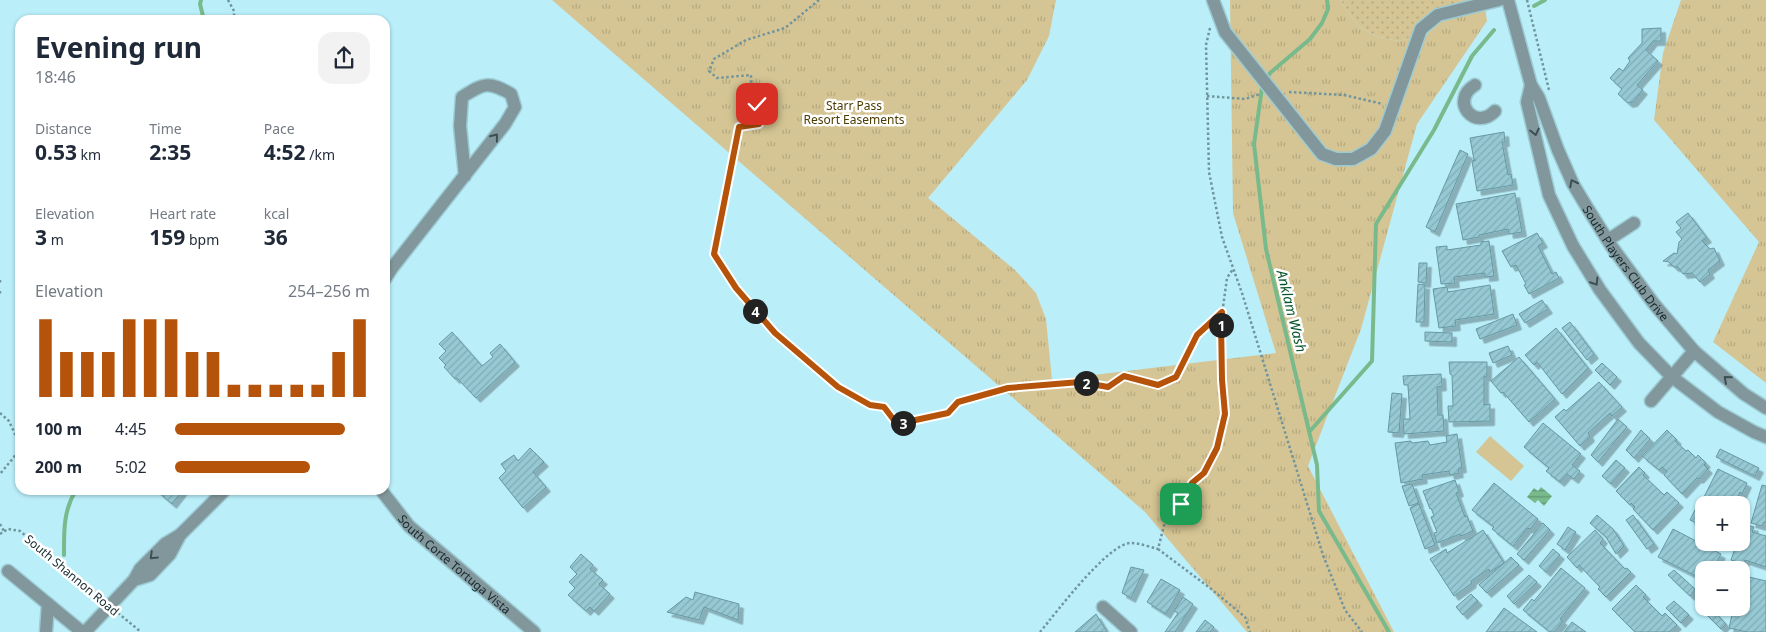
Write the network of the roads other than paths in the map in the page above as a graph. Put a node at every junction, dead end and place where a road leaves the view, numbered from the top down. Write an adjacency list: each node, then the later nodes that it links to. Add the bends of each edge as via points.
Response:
1 (1498, 0): 3 (street, via 1438,15 1421,29 1385,132 1371,149 1354,159 1336,159 1322,154 1225,32)
2 (1508, 0): 5 (street, South Players Club Drive)
3 (1215, 5)
4 (1475, 85): 6 (street, via 1465,95 1466,109 1479,118)
5 (1531, 85): 9 (street, South Players Club Drive, one-way to 5, via 1573,184); 12 (street, South Players Club Drive, one-way to 12, via 1527,102 1549,195 1573,246 1639,344)
6 (1496, 111)
7 (465, 176): 7 (street, one-way to 7, via 506,124 514,107 511,94 496,86 480,86 462,97 460,126); 10 (street)
8 (1634, 223): 9 (street)
9 (1608, 240): 11 (street, South Players Club Drive, via 1654,304)
10 (390, 271)
11 (1694, 351): 12 (street); 14 (street, South Players Club Drive, one-way to 11, via 1744,394)
12 (1672, 377): 13 (street); 15 (street, South Players Club Drive, via 1718,412)
13 (1651, 401)
14 (1766, 408)
15 (1766, 436)
16 (220, 495): 22 (street, via 180,535 170,554 150,575 134,580)
17 (385, 495): 23 (street, South Corte Tortuga Vista, via 409,526)
18 (8, 571): 19 (street)
19 (48, 604): 21 (street); 22 (street)
20 (1103, 607): 24 (street)
21 (46, 632)
22 (84, 632)
23 (534, 632)
24 (1131, 632)

